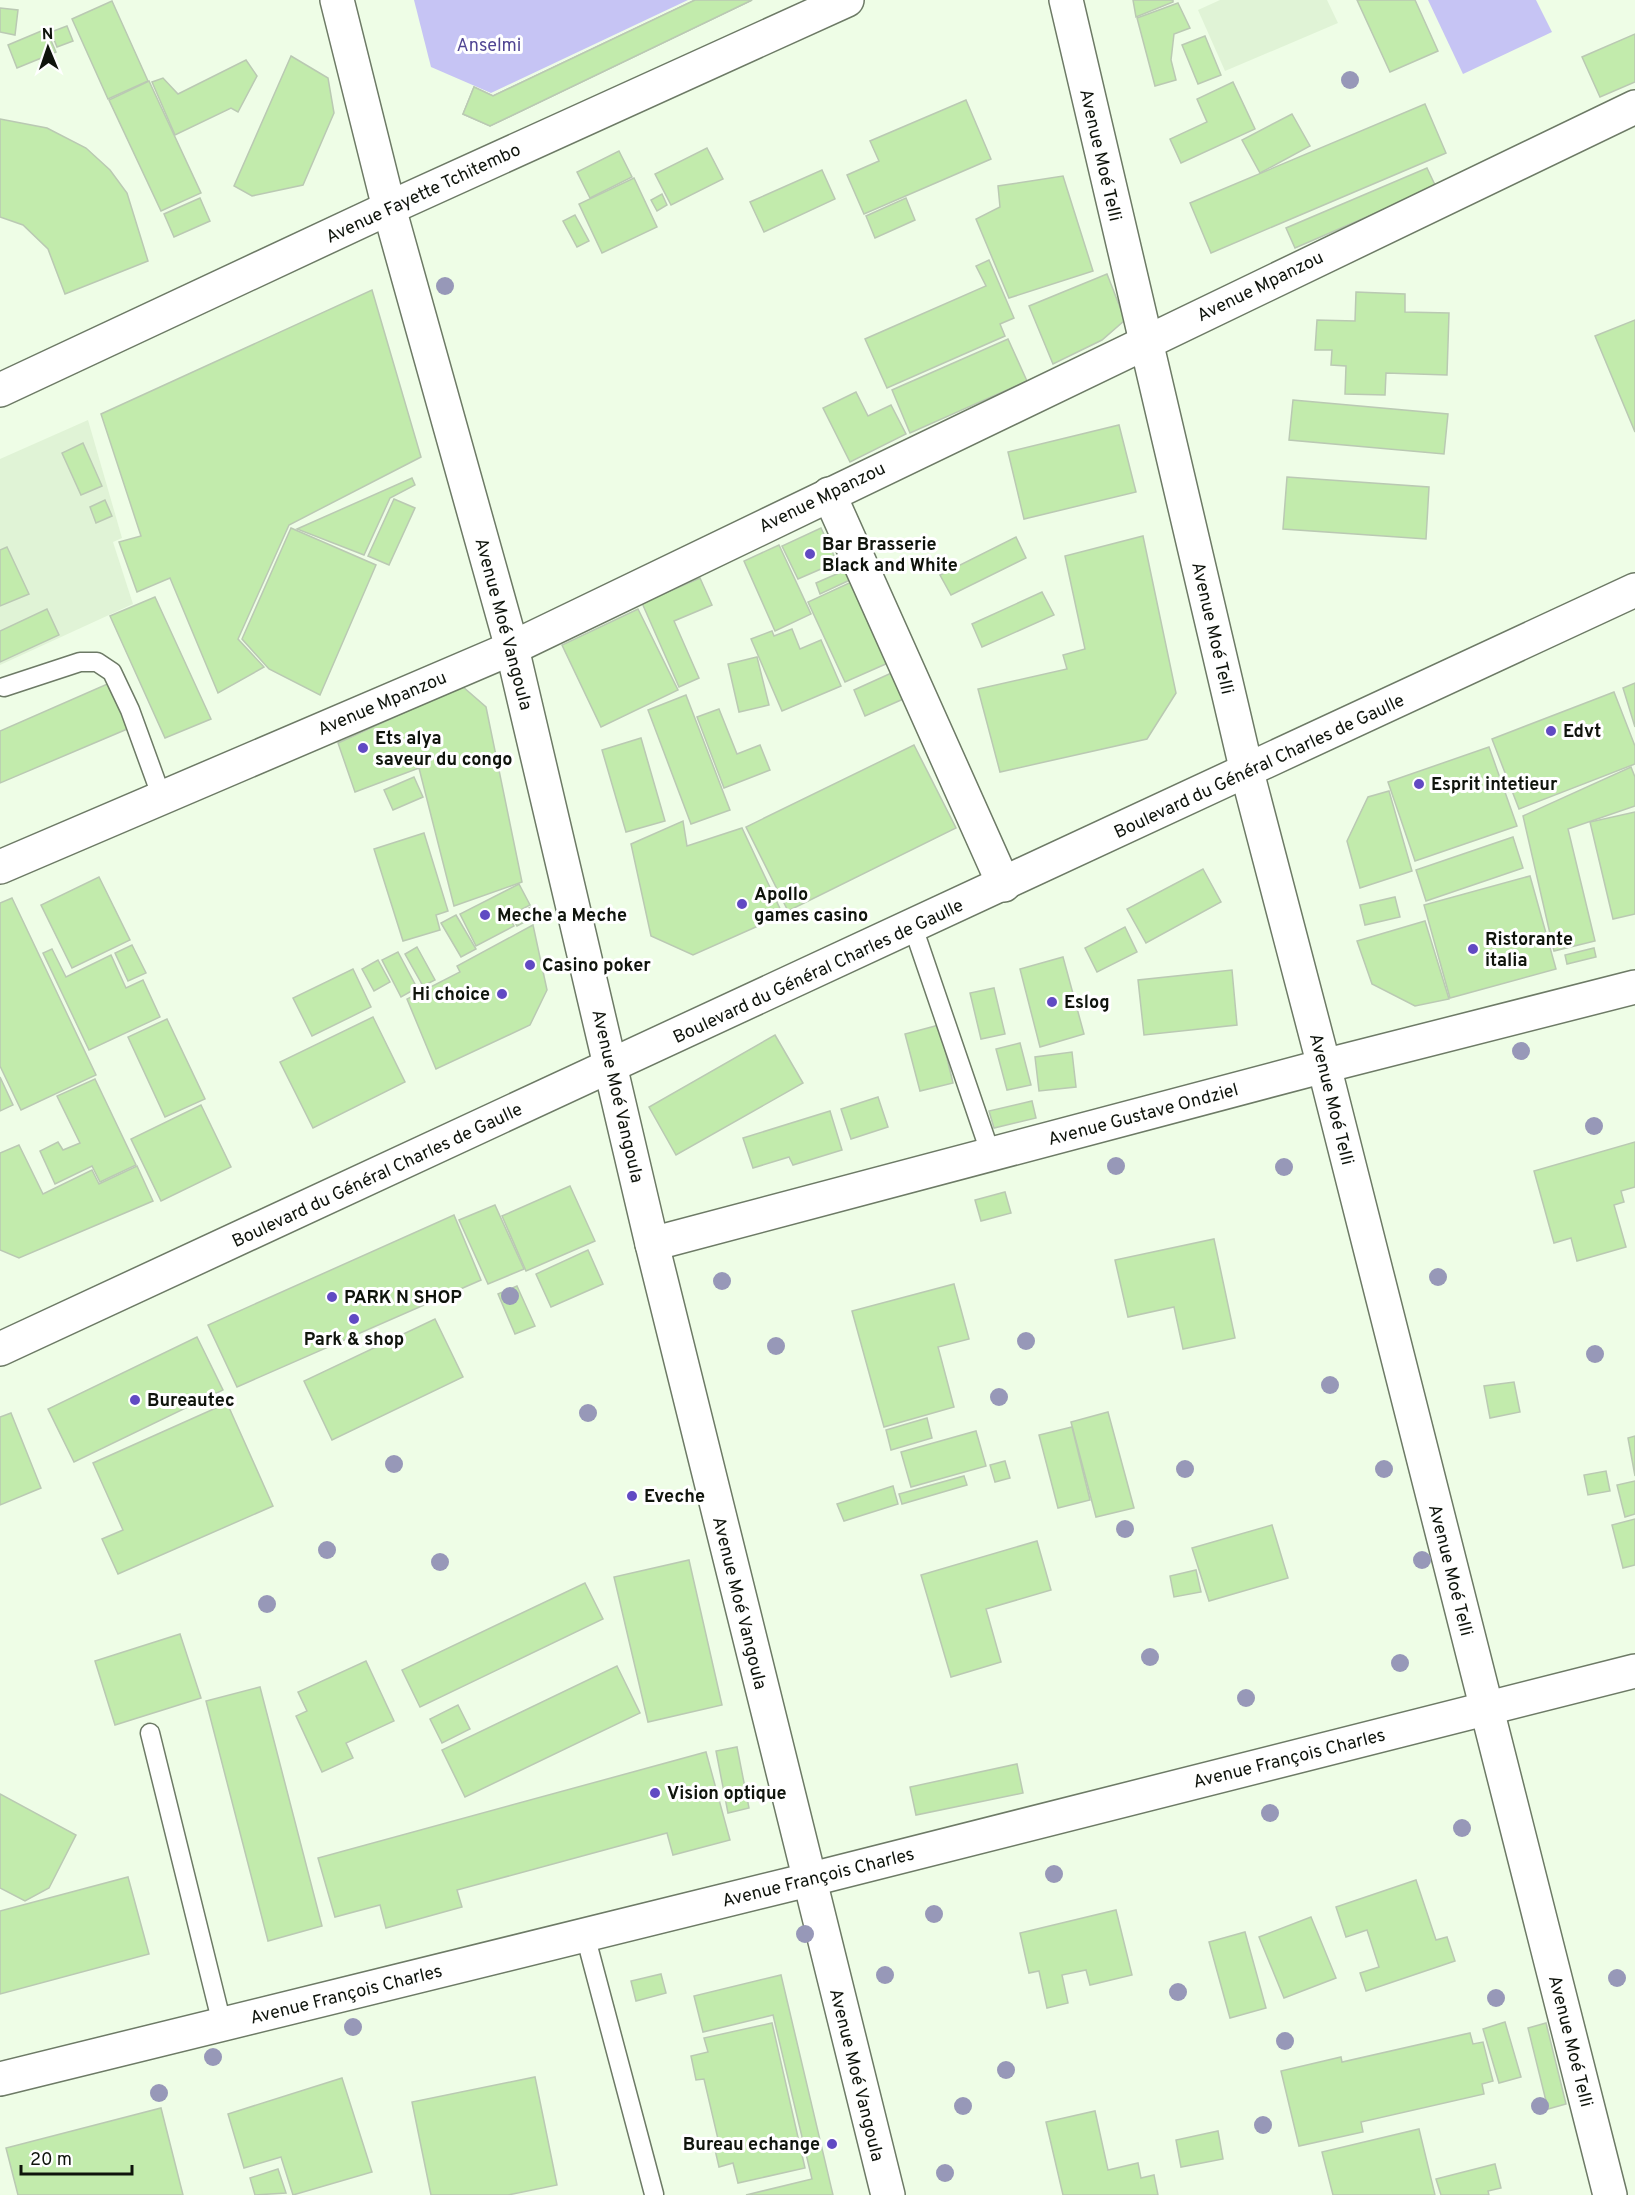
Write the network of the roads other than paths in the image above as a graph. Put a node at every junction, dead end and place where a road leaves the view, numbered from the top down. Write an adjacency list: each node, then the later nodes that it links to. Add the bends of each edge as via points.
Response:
1 (337, 0): 5 (street, Avenue Moé Vangoula)
2 (847, 0): 5 (street, Avenue Fayette Tchitembo)
3 (1066, 0): 6 (street, Avenue Moé Telli)
4 (1635, 107): 6 (street, Avenue Mpanzou)
5 (388, 208): 7 (street, Avenue Fayette Tchitembo); 10 (street, Avenue Moé Vangoula)
6 (1145, 341): 8 (street, Avenue Mpanzou); 12 (street, Avenue Moé Telli)
7 (0, 390)
8 (830, 494): 10 (street, Avenue Mpanzou); 15 (street)
9 (1635, 590): 12 (street, Boulevard du Général Charles de Gaulle)
10 (512, 648): 13 (street, Avenue Mpanzou); 19 (street, Avenue Moé Vangoula)
11 (4, 687): 13 (lane, via 80,662 97,662 112,672)
12 (1246, 772): 15 (street, Boulevard du Général Charles de Gaulle); 18 (street, Avenue Moé Telli)
13 (162, 798): 14 (street, Avenue Mpanzou)
14 (0, 867)
15 (1004, 885): 16 (street, Boulevard du Général Charles de Gaulle)
16 (913, 927): 19 (street, Boulevard du Général Charles de Gaulle); 20 (lane)
17 (1635, 987): 18 (street, Avenue Gustave Ondziel)
18 (1324, 1066): 20 (street, Avenue Gustave Ondziel); 24 (street, Avenue Moé Telli)
19 (611, 1067): 21 (street, Avenue Moé Vangoula); 22 (street, Boulevard du Général Charles de Gaulle)
20 (991, 1155): 21 (street, Avenue Gustave Ondziel)
21 (652, 1244): 26 (street, Avenue Moé Vangoula)
22 (0, 1349)
23 (1635, 1671): 24 (street, Avenue François Charles)
24 (1485, 1708): 26 (street, Avenue François Charles); 32 (street, Avenue Moé Telli)
25 (150, 1733): 28 (lane)
26 (808, 1880): 27 (street, Avenue François Charles); 31 (street, Avenue Moé Vangoula)
27 (585, 1935): 28 (street, Avenue François Charles); 30 (lane)
28 (222, 2024): 29 (street, Avenue François Charles)
29 (0, 2079)
30 (654, 2194)
31 (888, 2195)
32 (1610, 2195)

